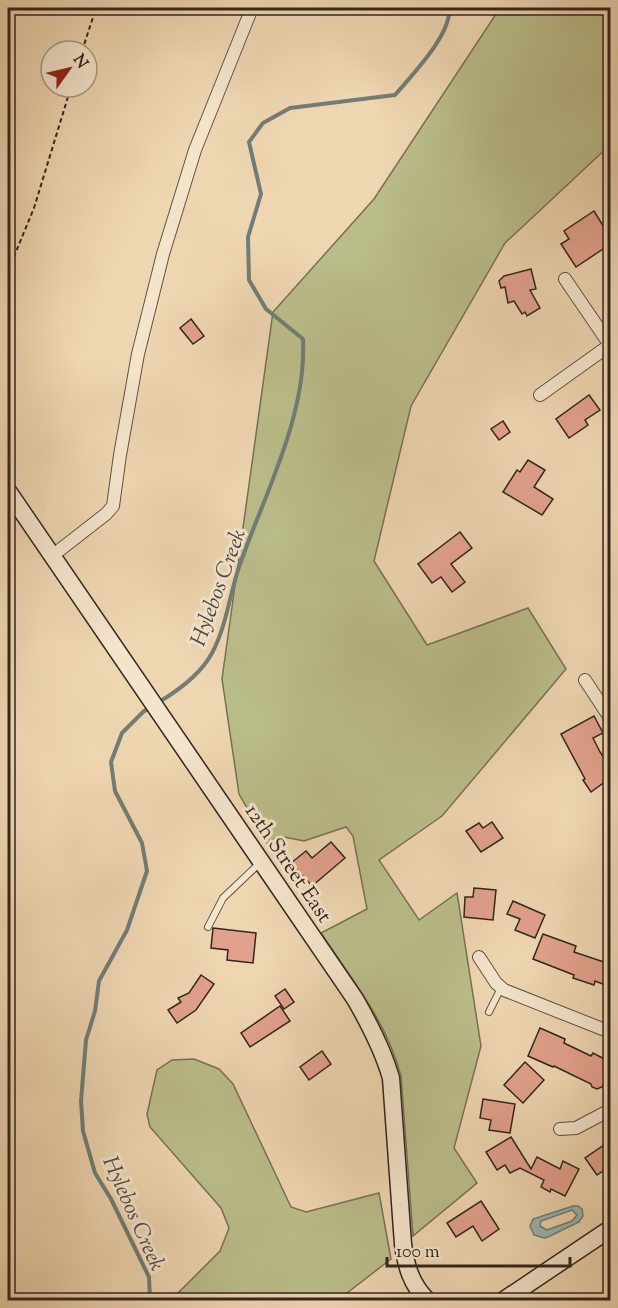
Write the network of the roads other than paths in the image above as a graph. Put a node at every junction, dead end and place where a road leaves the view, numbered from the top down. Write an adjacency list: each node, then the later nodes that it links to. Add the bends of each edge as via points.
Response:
1 (252, 8): 6 (street, via 195,150 163,254 138,354 113,506)
2 (565, 279): 3 (street)
3 (610, 345): 4 (street)
4 (540, 394)
5 (8, 491): 6 (street, 12th Street East)
6 (52, 556): 9 (street, 12th Street East)
7 (585, 680): 8 (street)
8 (610, 718)
9 (261, 861): 10 (lane, via 223,898); 18 (street, 12th Street East, via 355,999 385,1058 392,1096 403,1244 407,1267)
10 (208, 927)
11 (479, 957): 12 (street)
12 (501, 987): 13 (lane); 14 (street)
13 (489, 1012)
14 (610, 1032)
15 (610, 1110): 16 (street, via 576,1128)
16 (560, 1129)
17 (610, 1229): 19 (street)
18 (426, 1300)
19 (504, 1300)

